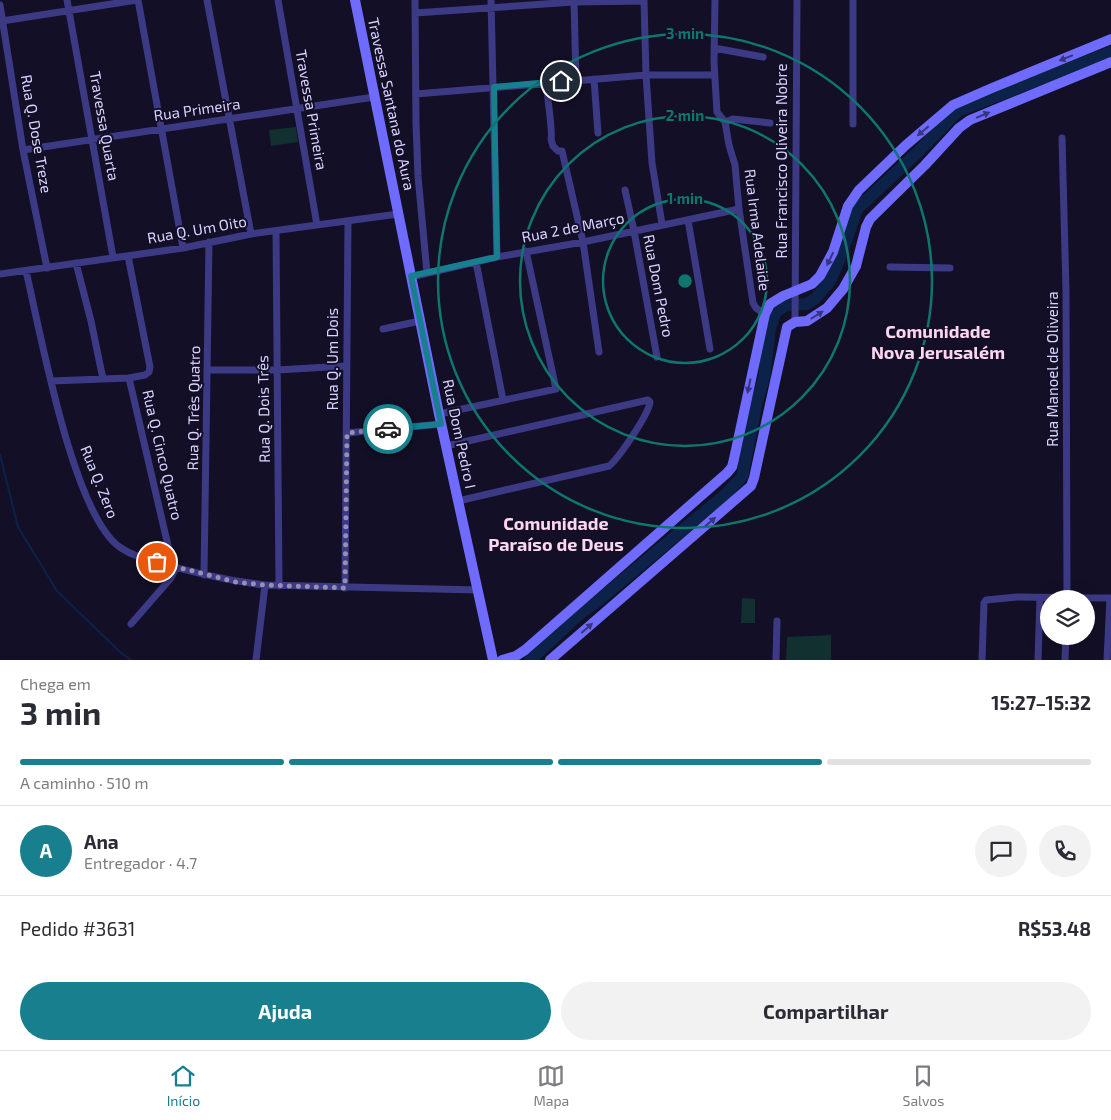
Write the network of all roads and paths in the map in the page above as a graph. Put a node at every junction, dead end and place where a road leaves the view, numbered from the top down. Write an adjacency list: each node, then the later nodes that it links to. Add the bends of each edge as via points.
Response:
1 (67, 0): 14 (street, Travessa Quarta)
2 (138, 0): 14 (street); 34 (street)
3 (207, 0): 30 (street)
4 (278, 0): 29 (street, Travessa Primeira)
5 (355, 0): 28 (street, Travessa Santana do Aura)
6 (415, 0): 15 (street)
7 (714, 0): 18 (street, Rua Irma Adelaide)
8 (797, 0): 65 (street, Rua Francisco Oliveira Nobre)
9 (853, 0): 33 (street)
10 (574, 1): 11 (street); 12 (street); 24 (street)
11 (644, 1): 21 (street)
12 (491, 4): 15 (street); 26 (street)
13 (0, 5): 16 (street, Rua Q. Dose Treze)
14 (69, 10): 16 (street); 37 (street, Travessa Quarta)
15 (415, 14): 27 (street)
16 (2, 21): 38 (street, Rua Q. Dose Treze)
17 (1111, 40): 65 (street, one-way to 65, via 953,105 859,190 848,206 824,271)
18 (714, 48): 19 (street); 22 (street, Rua Irma Adelaide)
19 (763, 57)
20 (1111, 62): 100 (street, one-way to 20, via 751,486 787,328 795,322 807,321 827,308 843,289 856,266 870,219 970,120)
21 (646, 75): 22 (street); 23 (street); 44 (street, via 652,163)
22 (714, 75): 31 (street, Rua Irma Adelaide, via 717,112)
23 (594, 79): 24 (street); 35 (street)
24 (576, 80): 25 (street)
25 (546, 83): 26 (street); 50 (street, via 550,139 558,151 562,151)
26 (494, 87): 27 (street); 55 (street)
27 (416, 94): 62 (street, via 418,176)
28 (374, 97): 29 (street, Rua Primeira); 41 (street, Travessa Santana do Aura)
29 (297, 110): 30 (street, Rua Primeira); 45 (street, Travessa Primeira)
30 (228, 120): 34 (street, Rua Primeira); 48 (street)
31 (725, 122): 32 (street, via 733,119); 40 (street, Rua Irma Adelaide, via 735,165)
32 (770, 123)
33 (853, 124)
34 (161, 129): 37 (street, Rua Primeira); 51 (street)
35 (598, 133)
36 (1062, 138): 90 (street, Rua Manoel de Oliveira)
37 (92, 139): 38 (street, Rua Primeira); 54 (street, Travessa Quarta)
38 (24, 150): 59 (street, Rua Q. Dose Treze)
39 (625, 190): 47 (street, Rua Dom Pedro)
40 (740, 209): 42 (street, Rua 2 de Março); 66 (street, Rua Irma Adelaide, via 753,303)
41 (398, 214): 43 (street, Rua Q. Um Oito); 64 (street, Rua Dom Pedro I)
42 (688, 220): 44 (street, Rua 2 de Março); 70 (street)
43 (348, 221): 45 (street, Rua Q. Um Oito); 73 (street, Rua Q. Um Dois)
44 (662, 224): 47 (street, Rua 2 de Março)
45 (317, 225): 46 (street, Rua Q. Um Oito)
46 (276, 231): 48 (street, Rua Q. Um Oito); 75 (street, Rua Q. Dois Três)
47 (634, 231): 50 (street, Rua 2 de Março); 72 (street, Rua Dom Pedro)
48 (251, 234): 49 (street, Rua Q. Um Oito)
49 (209, 242): 51 (street, Rua Q. Um Oito); 74 (street, Rua Q. Três Quatro)
50 (583, 242): 52 (street, Rua 2 de Março); 71 (street)
51 (183, 248): 53 (street, Rua Q. Um Oito)
52 (526, 251): 55 (street, Rua 2 de Março); 79 (street, via 556,389)
53 (128, 256): 54 (street, Rua Q. Um Oito); 76 (street, via 150,366 145,376)
54 (113, 257): 57 (street, Rua Q. Um Oito)
55 (497, 257): 56 (street, Rua 2 de Março)
56 (476, 262): 62 (street, Rua 2 de Março); 79 (street)
57 (76, 263): 59 (street, Rua Q. Um Oito); 78 (street)
58 (890, 267): 60 (street)
59 (46, 268): 61 (street, Rua Q. Um Oito)
60 (950, 268)
61 (26, 271): 63 (street, Rua Q. Um Oito); 77 (street, Rua Q. Zero)
62 (427, 273): 64 (street, Rua 2 de Março)
63 (0, 274)
64 (411, 276): 67 (street, Rua Dom Pedro I)
65 (796, 295): 66 (street, via 783,296 770,304); 68 (street, Rua Francisco Oliveira Nobre)
66 (764, 314): 99 (street, one-way to 99, via 732,467 525,650)
67 (420, 321): 69 (street); 80 (street, Rua Dom Pedro I)
68 (795, 322)
69 (383, 329)
70 (710, 348)
71 (599, 352)
72 (658, 357)
73 (346, 366): 75 (street); 81 (street, Rua Q. Um Dois)
74 (208, 370): 75 (street); 85 (street, Rua Q. Três Quatro)
75 (277, 370): 87 (street, Rua Q. Dois Três)
76 (129, 378): 78 (street); 84 (street, Rua Q. Cinco Quatro)
77 (51, 380): 78 (street); 84 (street, Rua Q. Zero, via 79,476 106,534 128,552)
78 (102, 380)
79 (503, 400): 80 (street)
80 (440, 419): 81 (street); 82 (street, Rua Dom Pedro I)
81 (347, 433): 88 (street, Rua Q. Um Dois)
82 (446, 446): 83 (street, Rua Dom Pedro I); 83 (street, via 650,400 646,416 612,465)
83 (458, 501): 89 (street, Rua Dom Pedro I)
84 (175, 568): 85 (street, Rua Q. Zero); 95 (street, via 171,578)
85 (204, 574): 86 (street, Rua Q. Zero)
86 (265, 585): 87 (street, Rua Q. Zero); 97 (street)
87 (279, 586): 88 (street, Rua Q. Zero)
88 (345, 588): 89 (street, Rua Q. Zero)
89 (478, 590): 98 (street, Rua Dom Pedro I)
90 (1067, 590)
91 (1040, 598): 102 (street, via 1017,597 984,602); 103 (street)
92 (1095, 598): 93 (street)
93 (1110, 598): 105 (street)
94 (777, 620): 101 (street)
95 (131, 624)
96 (1066, 645): 104 (street)
97 (256, 660)
98 (493, 660)
99 (502, 660)
100 (550, 660)
101 (776, 660)
102 (982, 660)
103 (1038, 660)
104 (1065, 660)
105 (1107, 660)

